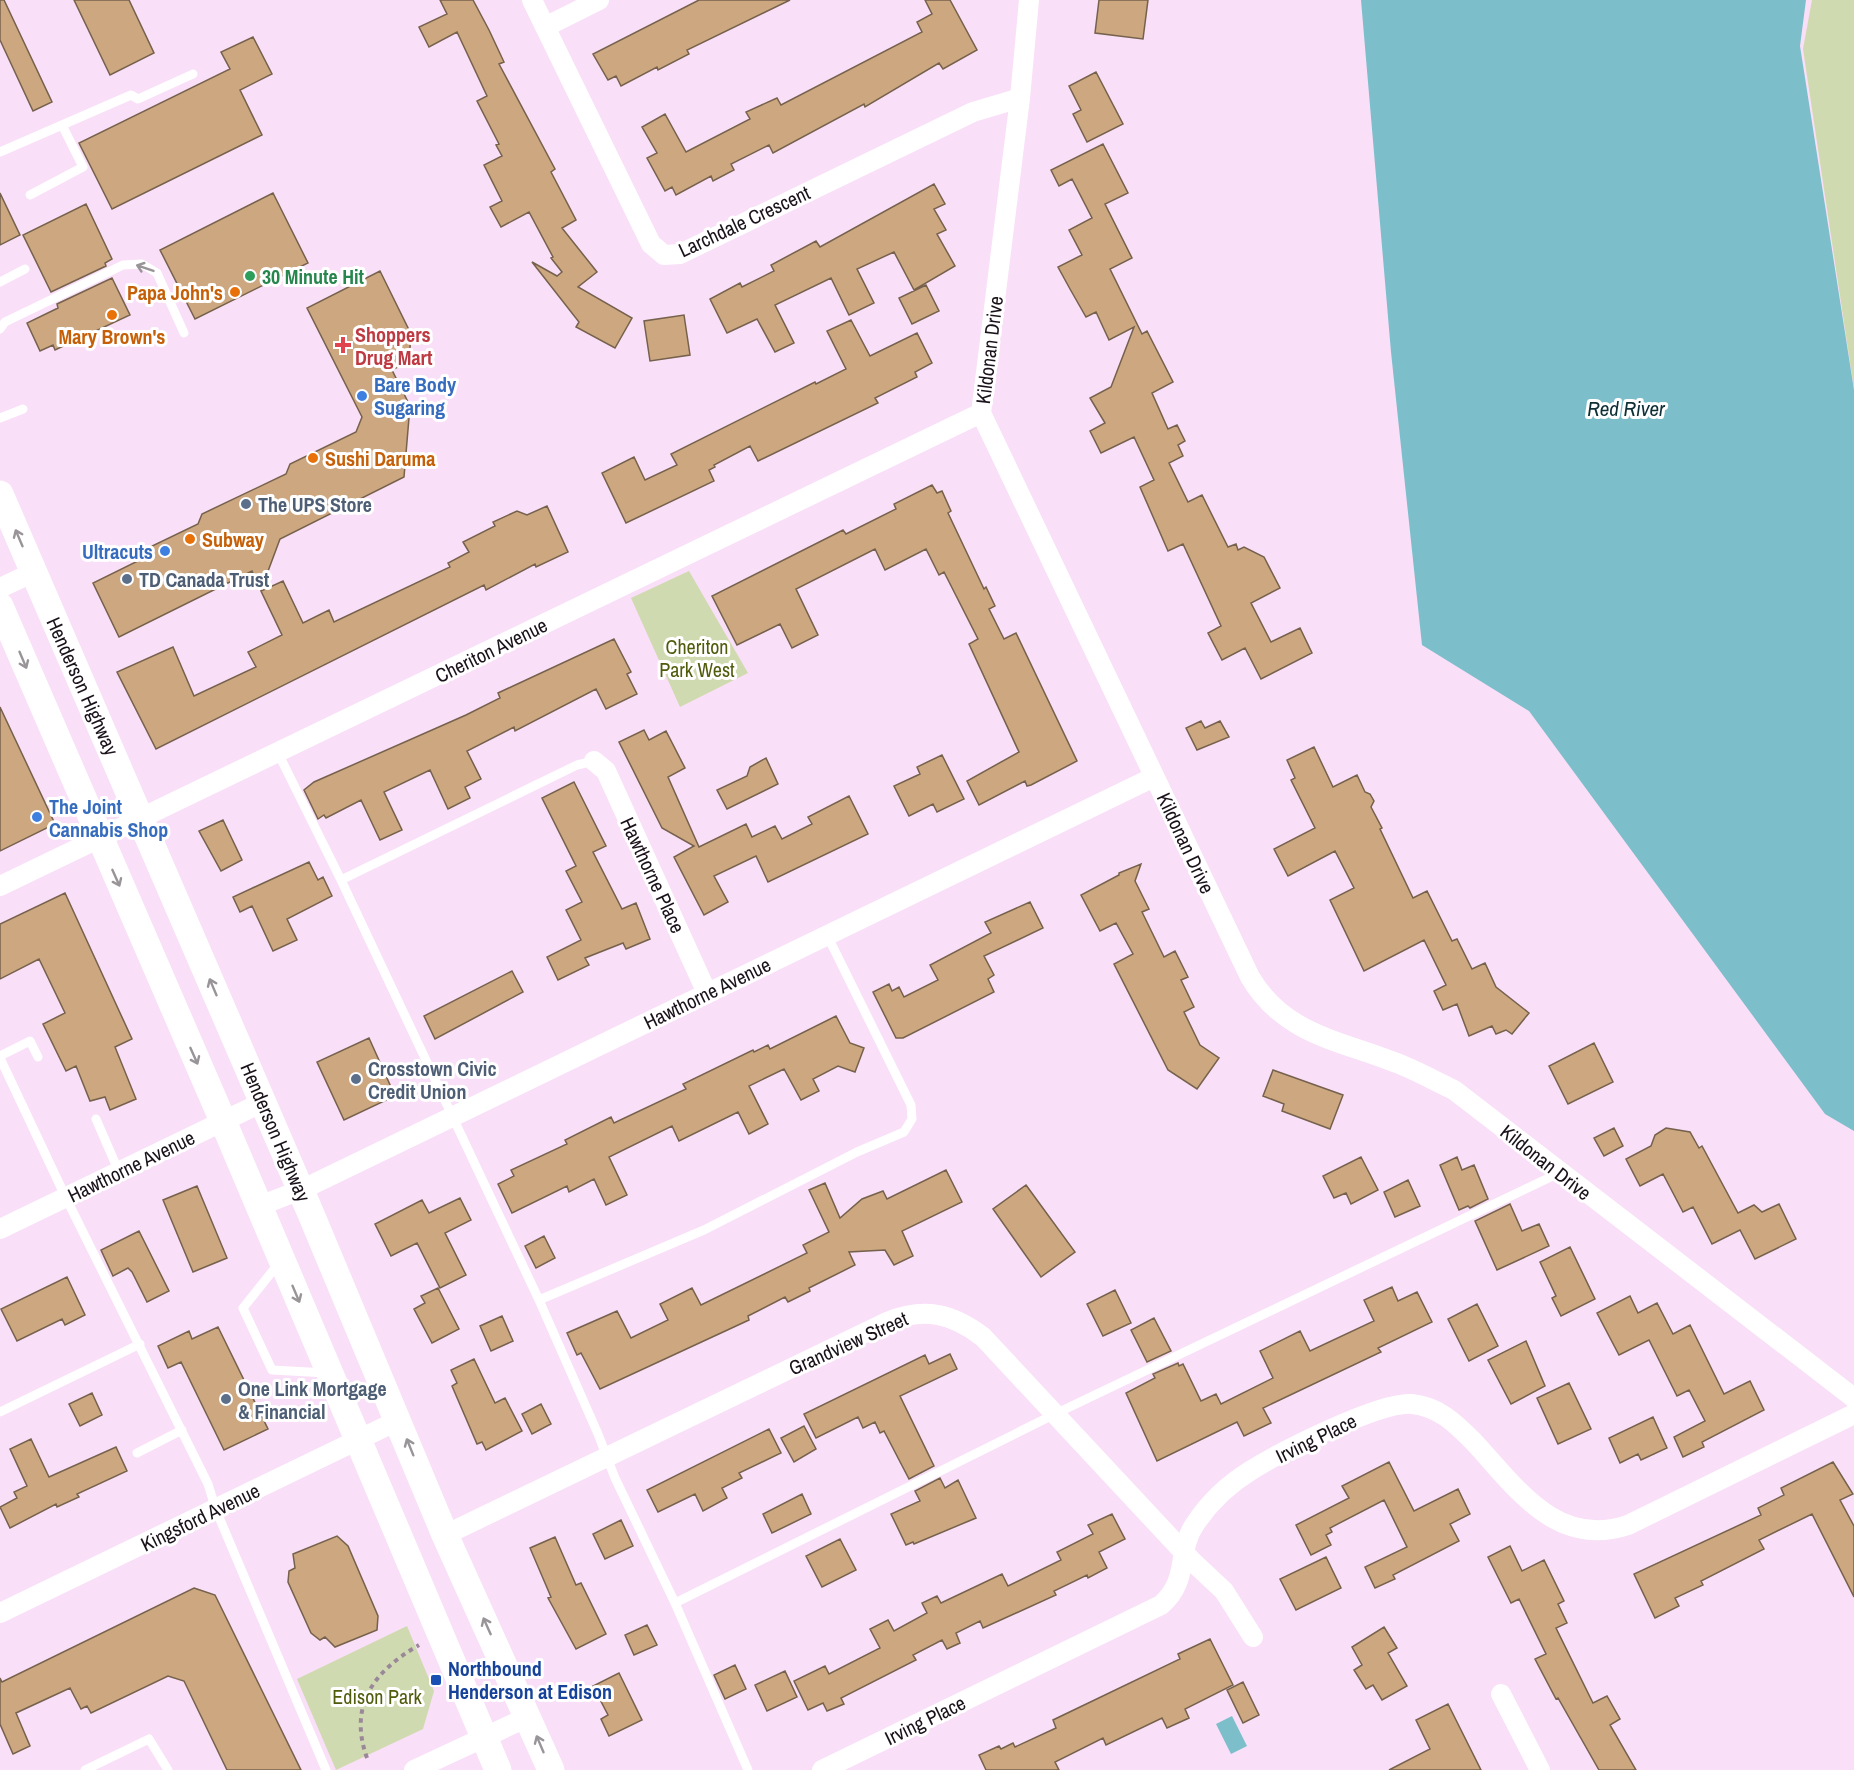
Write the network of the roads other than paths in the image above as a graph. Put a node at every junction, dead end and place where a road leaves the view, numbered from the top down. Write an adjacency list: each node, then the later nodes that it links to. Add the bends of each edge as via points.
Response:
1 (532, 0): 4 (street, Larchdale Crescent)
2 (599, 0): 4 (street)
3 (1029, 0): 6 (street, Kildonan Drive)
4 (545, 27): 6 (street, Larchdale Crescent, via 651,244 664,255 680,254 973,112)
5 (193, 74): 7 (lane, via 138,99 131,95)
6 (1020, 98): 15 (street, Kildonan Drive)
7 (62, 125): 8 (lane); 9 (lane, via 83,167)
8 (0, 152)
9 (30, 195)
10 (25, 269): 11 (lane)
11 (0, 282)
12 (0, 329): 13 (lane, one-way to 12, via 157,273 142,264 123,265 5,322)
13 (184, 333)
14 (23, 409): 16 (lane)
15 (981, 413): 21 (street, Cheriton Avenue); 23 (street, Kildonan Drive)
16 (0, 418)
17 (0, 494): 18 (main road, Henderson Highway, one-way to 17)
18 (33, 572): 19 (street); 24 (main road, Henderson Highway)
19 (0, 588)
20 (0, 606): 25 (main road, one-way to 25)
21 (278, 753): 24 (street, Cheriton Avenue); 26 (lane)
22 (594, 761): 26 (lane, via 577,765); 29 (street, Hawthorne Place, via 606,771)
23 (1154, 777): 28 (street, Hawthorne Avenue); 37 (street, Kildonan Drive, via 1250,977 1275,1011 1310,1031 1405,1066 1454,1090)
24 (140, 816): 25 (street, Cheriton Avenue); 32 (main road, Henderson Highway, one-way to 24)
25 (98, 837): 27 (street, Cheriton Avenue); 35 (main road, one-way to 35)
26 (341, 880): 33 (lane)
27 (0, 886)
28 (827, 935): 29 (street, Hawthorne Avenue); 43 (lane, via 911,1105 909,1126 897,1136 857,1152 704,1230)
29 (707, 993): 33 (street, Hawthorne Avenue)
30 (0, 1057): 31 (lane, via 30,1041); 39 (lane)
31 (38, 1057)
32 (262, 1102): 35 (street, Hawthorne Avenue); 38 (main road, Henderson Highway)
33 (452, 1116): 38 (street, Hawthorne Avenue); 43 (lane)
34 (96, 1119): 36 (lane)
35 (223, 1121): 36 (street, Hawthorne Avenue); 40 (main road)
36 (119, 1172): 39 (street, Hawthorne Avenue)
37 (1559, 1173): 46 (street, Kildonan Drive); 48 (lane)
38 (301, 1190): 40 (street, Hawthorne Avenue); 50 (main road, Henderson Highway)
39 (66, 1198): 41 (street, Hawthorne Avenue); 44 (lane)
40 (259, 1206): 42 (main road)
41 (0, 1229)
42 (281, 1260): 45 (main road, one-way to 45); 45 (lane, via 243,1308 272,1370)
43 (539, 1300): 54 (lane)
44 (140, 1344): 47 (lane); 51 (lane)
45 (329, 1373): 52 (main road)
46 (1854, 1398)
47 (0, 1412)
48 (1055, 1414): 54 (street, Grandview Street, via 970,1327 943,1314 913,1314 886,1322); 57 (street, Grandview Street); 58 (lane)
49 (1854, 1414): 57 (street, Irving Place, via 1628,1525 1600,1532 1583,1531 1553,1519 1525,1496 1459,1426 1438,1411 1412,1404 1386,1406 1249,1471 1204,1512)
50 (399, 1420): 52 (street, Kingsford Avenue); 56 (main road, Henderson Highway, one-way to 50)
51 (182, 1430): 53 (lane); 55 (lane)
52 (357, 1440): 55 (street, Kingsford Avenue); 63 (main road)
53 (137, 1453)
54 (606, 1457): 56 (street, Grandview Street); 58 (lane)
55 (216, 1510): 59 (street, Kingsford Avenue); 66 (lane)
56 (445, 1535): 62 (main road, Henderson Highway, one-way to 56)
57 (1183, 1551): 60 (street, Grandview Street, via 1224,1591); 71 (street, Irving Place, via 1178,1586 1161,1605)
58 (675, 1603): 70 (lane)
59 (0, 1613)
60 (1253, 1638)
61 (1501, 1694): 72 (street)
62 (528, 1718): 63 (street); 69 (main road, Henderson Highway, one-way to 62)
63 (483, 1736): 67 (street); 68 (main road)
64 (85, 1770): 65 (lane, via 149,1739)
65 (168, 1770)
66 (326, 1770)
67 (414, 1770)
68 (498, 1770)
69 (551, 1770)
70 (748, 1770)
71 (822, 1770)
72 (1540, 1770)

